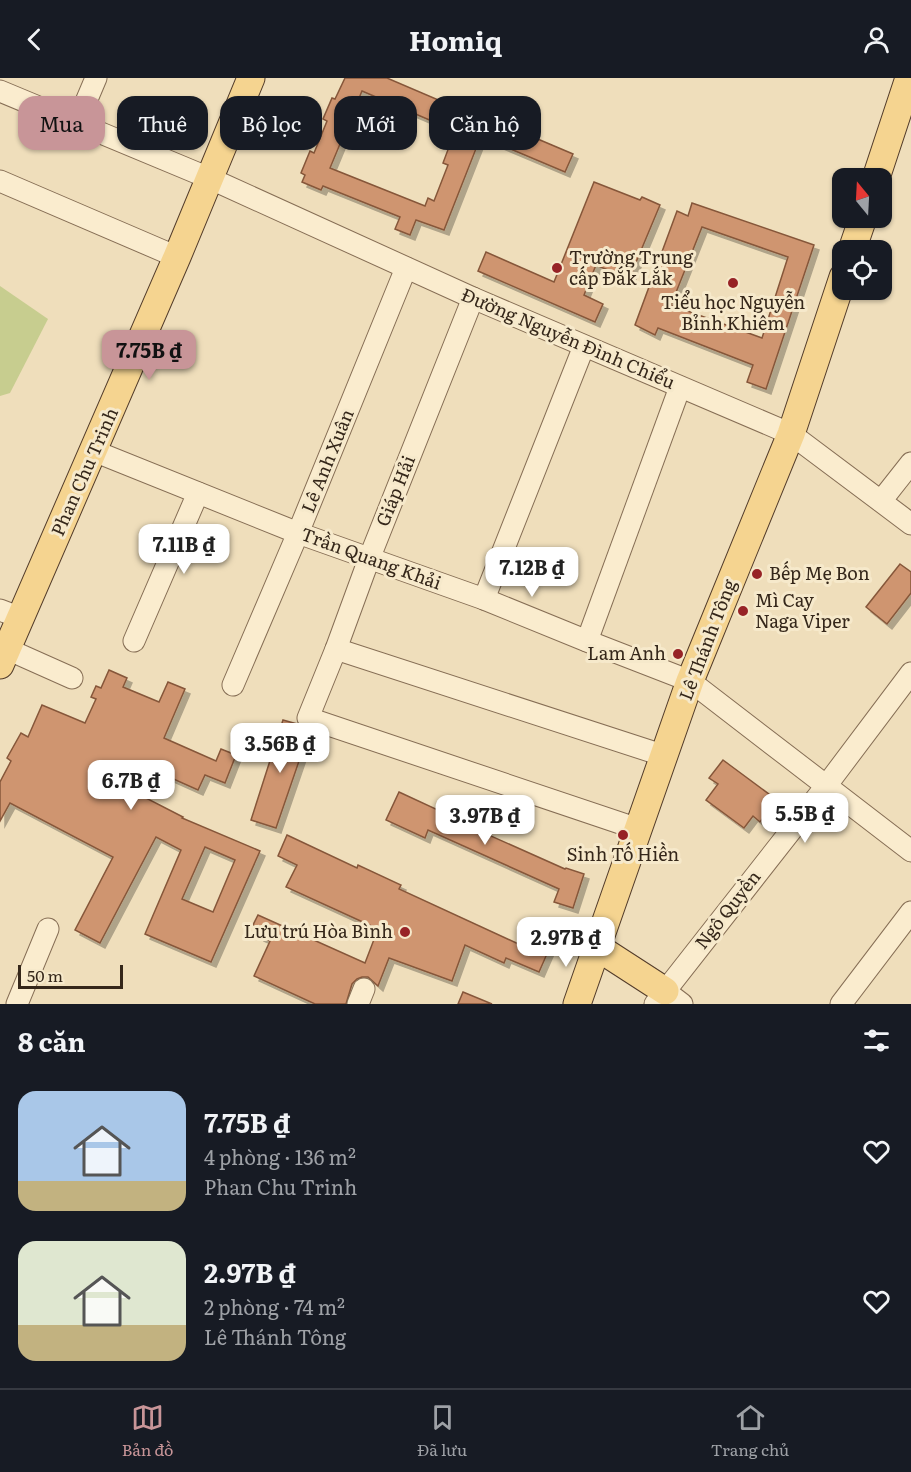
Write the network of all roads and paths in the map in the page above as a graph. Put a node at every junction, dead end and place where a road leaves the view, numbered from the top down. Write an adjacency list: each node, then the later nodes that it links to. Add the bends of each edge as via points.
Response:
1 (96, 78): 5 (street)
2 (251, 78): 9 (main road, Phan Chu Trinh)
3 (908, 89): 8 (main road)
4 (0, 91): 6 (street, Đường Nguyễn Đình Chiểu)
5 (88, 96)
6 (18, 98)
7 (105, 135): 9 (street, Đường Nguyễn Đình Chiểu)
8 (880, 168)
9 (209, 178): 11 (main road, Phan Chu Trinh); 12 (street, Đường Nguyễn Đình Chiểu)
10 (0, 181): 11 (street)
11 (177, 257): 18 (main road, Phan Chu Trinh)
12 (406, 268): 13 (street, Đường Nguyễn Đình Chiểu); 23 (street, Lê Anh Xuân)
13 (473, 298): 15 (street, Đường Nguyễn Đình Chiểu); 24 (street, Giáp Hải)
14 (835, 300): 17 (main road, Lê Thánh Tông)
15 (584, 346): 16 (street, Đường Nguyễn Đình Chiểu); 25 (street)
16 (680, 387): 17 (street, Đường Nguyễn Đình Chiểu); 28 (street)
17 (791, 434): 21 (street, Đường Nguyễn Đình Chiểu); 33 (main road, Lê Thánh Tông)
18 (94, 451): 20 (street, Trần Quang Khải); 26 (main road, Phan Chu Trinh)
19 (911, 463): 21 (street)
20 (198, 493): 23 (street, Trần Quang Khải); 27 (street)
21 (881, 501): 22 (street, Đường Nguyễn Đình Chiểu)
22 (911, 524)
23 (298, 533): 24 (street, Trần Quang Khải); 34 (street, Lê Anh Xuân)
24 (369, 559): 25 (street, Trần Quang Khải); 29 (street, Giáp Hải)
25 (484, 599): 28 (street, Trần Quang Khải)
26 (11, 614): 30 (main road, Phan Chu Trinh)
27 (134, 641)
28 (587, 641): 33 (street, Trần Quang Khải)
29 (336, 649): 35 (street); 37 (street, Giáp Hải, via 308,718)
30 (4, 657): 32 (street)
31 (911, 673): 36 (street, Ngô Quyền)
32 (72, 678)
33 (690, 681): 35 (main road, Lê Thánh Tông); 36 (street, Trần Quang Khải)
34 (232, 685)
35 (665, 756): 37 (main road, Lê Thánh Tông)
36 (826, 786): 38 (street, Trần Quang Khải); 42 (street, Ngô Quyền)
37 (638, 829): 41 (main road, Lê Thánh Tông)
38 (911, 851)
39 (911, 912): 45 (street)
40 (48, 929): 43 (street)
41 (597, 947): 42 (main road); 44 (main road, Lê Thánh Tông)
42 (667, 999)
43 (17, 1004)
44 (577, 1004)
45 (841, 1004)

